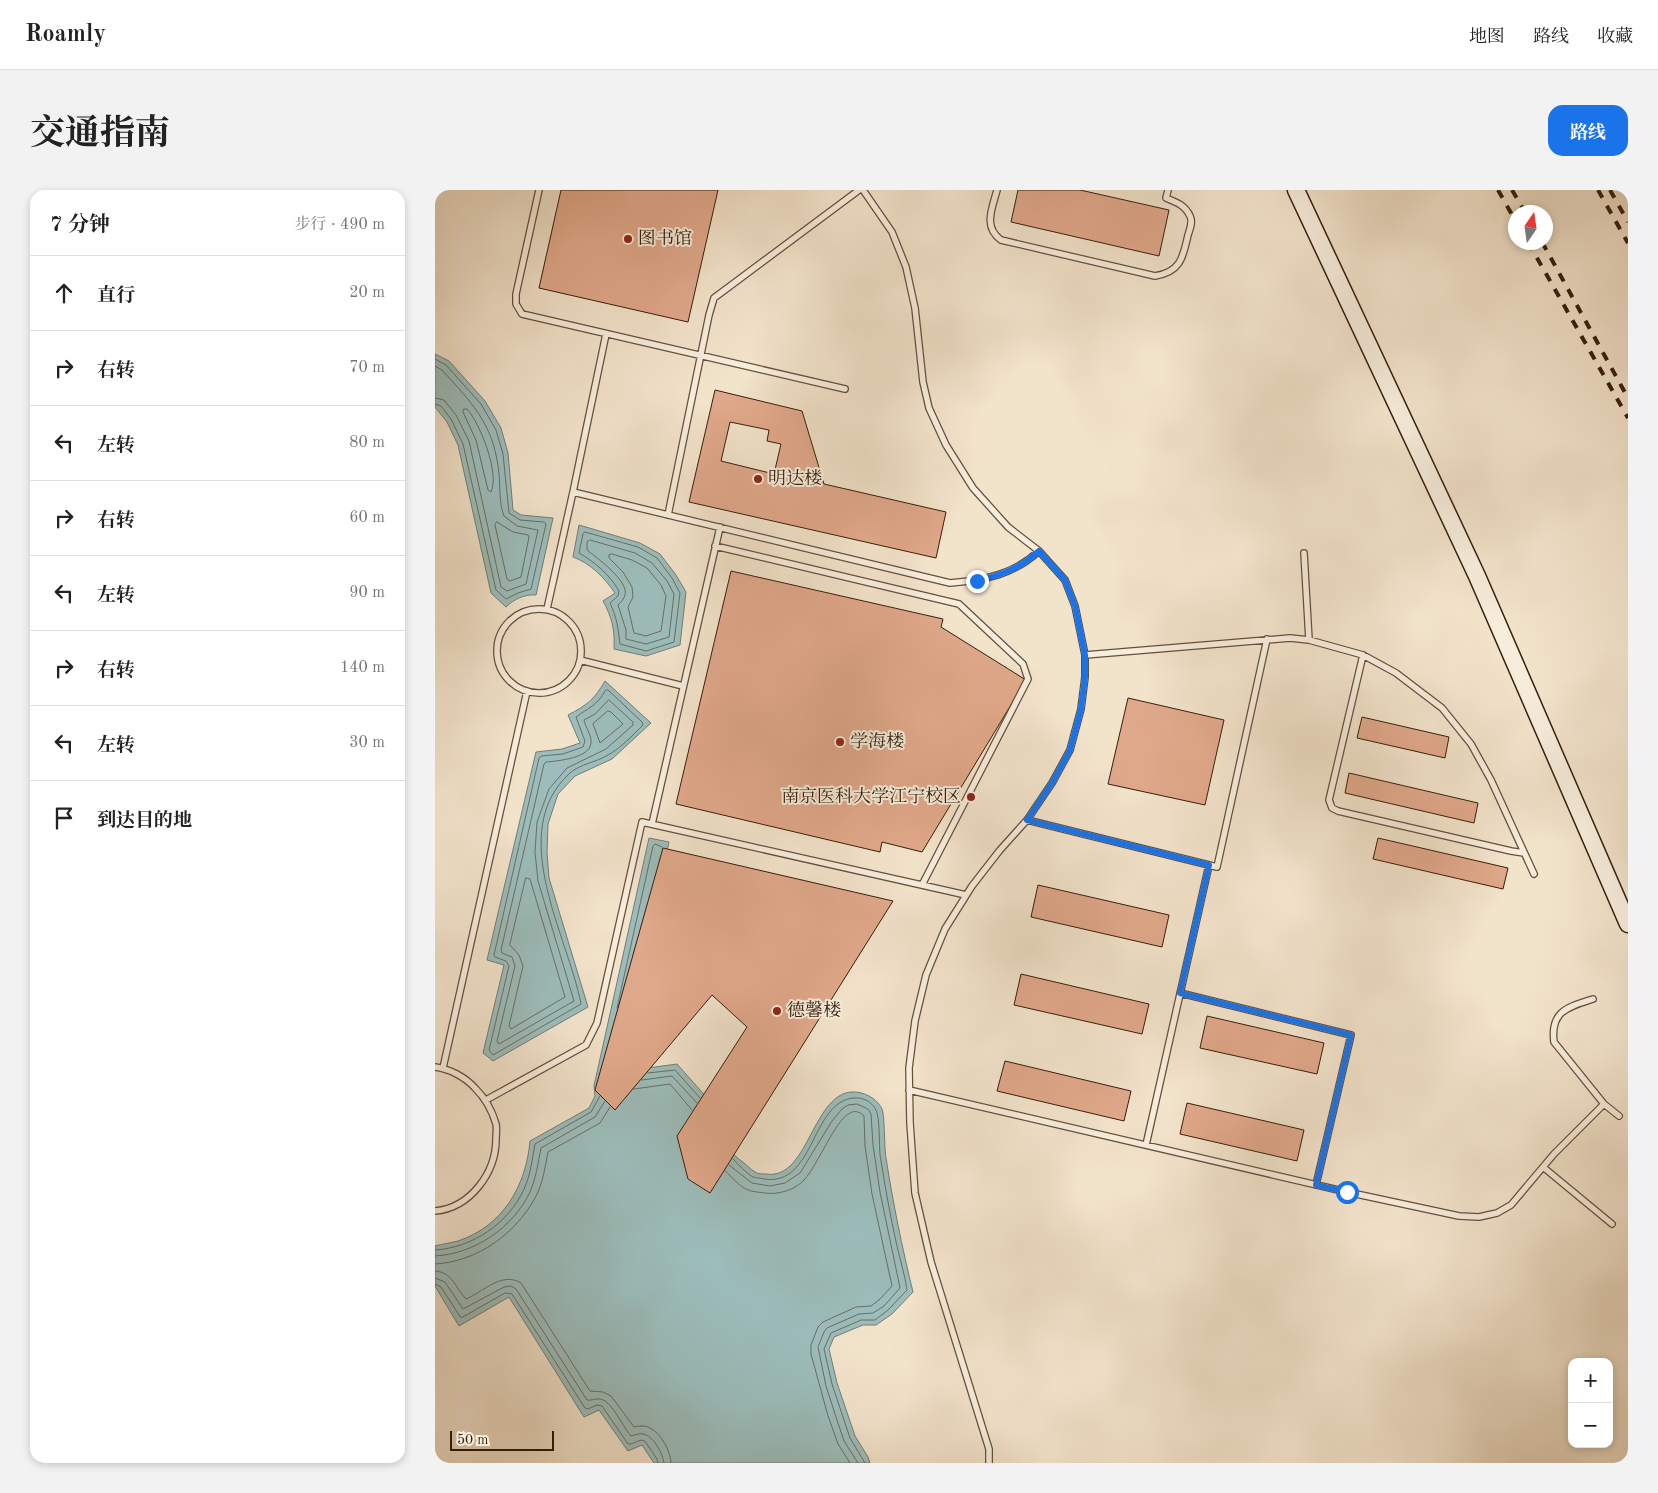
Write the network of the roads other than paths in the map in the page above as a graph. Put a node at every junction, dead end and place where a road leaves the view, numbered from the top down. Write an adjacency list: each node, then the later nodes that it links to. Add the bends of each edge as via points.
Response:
1 (539, 190): 7 (lane, via 516,304 522,314)
2 (859, 190): 8 (lane, via 714,298)
3 (863, 190): 14 (lane, via 892,232 906,267 915,308 923,382 929,408 946,445 973,488 1008,526)
4 (997, 190): 5 (lane, via 990,227 1001,240 1155,276 1171,271 1182,260 1191,224 1191,216 1181,204 1166,198)
5 (1168, 190)
6 (1296, 190): 31 (street, via 1477,576)
7 (606, 334): 8 (lane); 10 (lane)
8 (701, 356): 9 (lane); 11 (lane)
9 (845, 389)
10 (573, 492): 11 (lane); 16 (lane)
11 (668, 515): 12 (lane)
12 (719, 527): 13 (lane); 14 (lane, via 950,583 977,581 1001,574 1027,562)
13 (715, 546): 22 (lane); 29 (lane, via 959,604 1023,664 1029,679)
14 (1039, 551): 19 (lane, via 1065,580 1075,606)
15 (1304, 554): 18 (lane)
16 (547, 609): 21 (lane, via 561,615 574,627 581,643); 23 (lane, via 527,610 512,619 501,632 497,649 500,667 510,681)
17 (1267, 639): 18 (lane); 19 (lane); 27 (lane, via 1217,867)
18 (1309, 640): 20 (lane)
19 (1085, 655): 24 (lane, via 1081,709 1070,750)
20 (1363, 655): 26 (lane, via 1396,673 1441,708 1471,744); 26 (lane, via 1329,800 1332,808)
21 (580, 660): 22 (lane); 23 (lane, via 573,676 559,688 542,693)
22 (683, 686): 25 (lane)
23 (527, 691): 35 (lane)
24 (1027, 820): 27 (lane); 30 (lane)
25 (652, 824): 29 (lane); 37 (lane, via 642,822 597,1023 585,1044)
26 (1524, 853): 28 (lane)
27 (1209, 865): 32 (lane)
28 (1534, 874)
29 (922, 885): 30 (lane)
30 (966, 895): 36 (lane, via 945,929 925,975 915,1020)
31 (1628, 924)
32 (1180, 993): 40 (lane); 42 (lane, via 1351,1035)
33 (1593, 999): 38 (lane, via 1568,1007 1556,1019 1554,1042)
34 (435, 1067): 35 (lane)
35 (443, 1068): 37 (lane, via 468,1080)
36 (909, 1090): 40 (lane); 45 (lane, via 915,1193 931,1262 989,1449)
37 (486, 1100): 43 (lane, via 496,1125 496,1152 487,1178 468,1198)
38 (1604, 1104): 39 (lane); 41 (lane)
39 (1619, 1116)
40 (1146, 1145): 42 (lane)
41 (1543, 1166): 42 (lane, via 1511,1205 1497,1213 1479,1217 1459,1216); 44 (lane)
42 (1316, 1185)
43 (435, 1211)
44 (1612, 1224)
45 (989, 1463)

